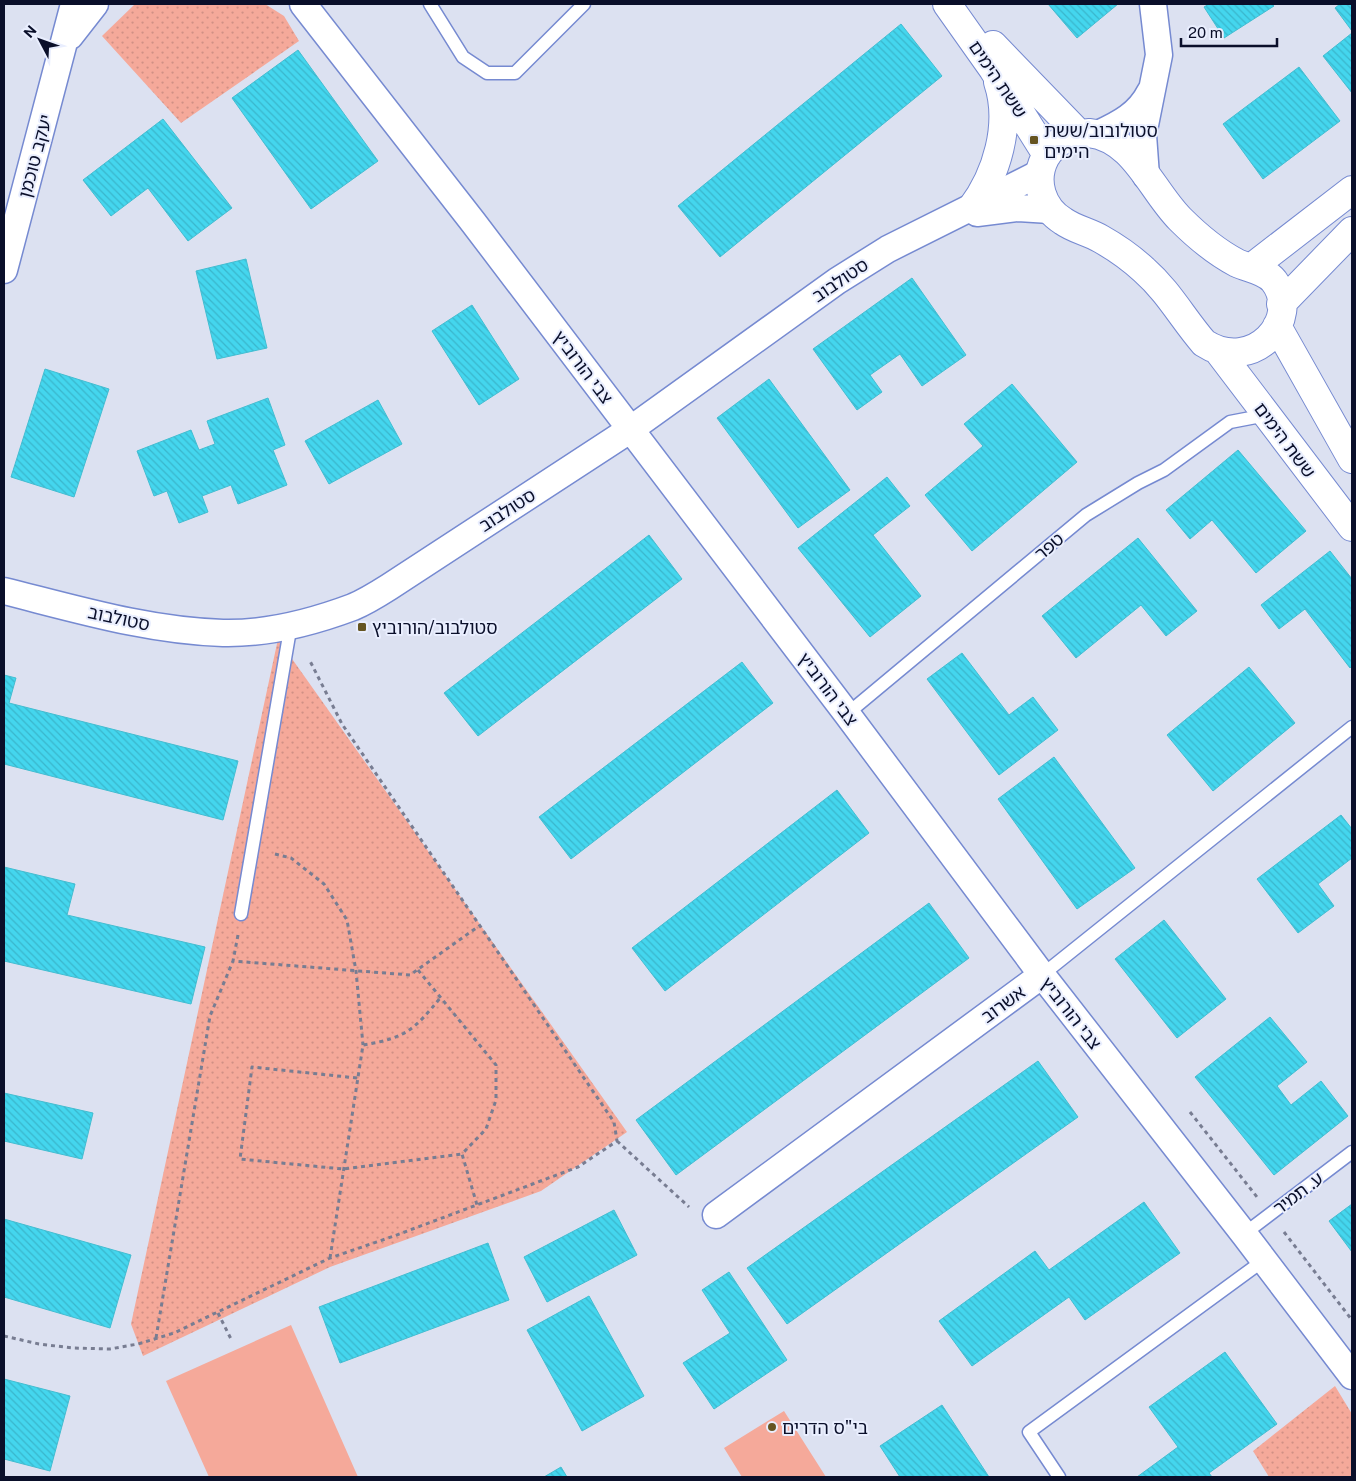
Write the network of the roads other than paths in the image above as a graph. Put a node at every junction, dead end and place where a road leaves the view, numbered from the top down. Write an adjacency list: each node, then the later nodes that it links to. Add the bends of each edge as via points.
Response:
1 (74, 4): 9 (street, יעקב טוכמן)
2 (95, 4): 9 (street, יעקב טוכמן)
3 (303, 4): 24 (street, צבי הורוביץ)
4 (430, 4): 5 (lane, via 463,57 486,73 515,73)
5 (584, 4)
6 (947, 4): 10 (street, ששת הימים)
7 (954, 4): 12 (street, ששת הימים)
8 (1153, 4): 11 (street, via 1159,55)
9 (65, 43): 19 (street, יעקב טוכמן)
10 (993, 69): 13 (street, ששת הימים); 17 (street, via 1002,103 1003,125 990,178)
11 (1155, 82): 12 (street, via 1147,99 1134,114 1122,123); 14 (street, via 1143,135)
12 (1089, 134): 13 (street, via 1061,141); 14 (street, ששת הימים, via 1124,149)
13 (1044, 164): 16 (street, via 1041,193); 17 (street, סטולבוב)
14 (1146, 176): 20 (street, ששת הימים, via 1164,202 1195,233 1230,258)
15 (1352, 190): 20 (street)
16 (1050, 210): 17 (street, סטולבוב); 22 (street, ששת הימים, via 1065,223 1116,248 1144,270 1170,296 1204,343)
17 (964, 212): 24 (street, סטולבוב, via 888,249 837,282)
18 (1352, 231): 21 (street)
19 (5, 260)
20 (1251, 268): 21 (street, ששת הימים, via 1275,282)
21 (1279, 315): 22 (street, via 1268,339 1249,351); 25 (street)
22 (1219, 352): 23 (street, ששת הימים)
23 (1272, 421): 26 (street, ששת הימים); 29 (lane, טפר, via 1256,417 1230,422 1164,470 1086,514)
24 (631, 429): 28 (street, סטולבוב, via 390,587 354,607); 29 (street, צבי הורוביץ)
25 (1352, 459)
26 (1352, 527)
27 (4, 591): 28 (street, סטולבוב, via 177,629 224,633)
28 (299, 623): 31 (lane)
29 (847, 714): 32 (street, צבי הורוביץ)
30 (1352, 728): 32 (lane, אשרוב)
31 (242, 914)
32 (1042, 975): 34 (street, אשרוב); 35 (street, צבי הורוביץ)
33 (1352, 1152): 35 (lane, ע. תמיר)
34 (716, 1215)
35 (1244, 1234): 36 (street, צבי הורוביץ)
36 (1264, 1260): 37 (street, צבי הורוביץ); 38 (lane, via 1029,1432)
37 (1352, 1376)
38 (1059, 1477)

